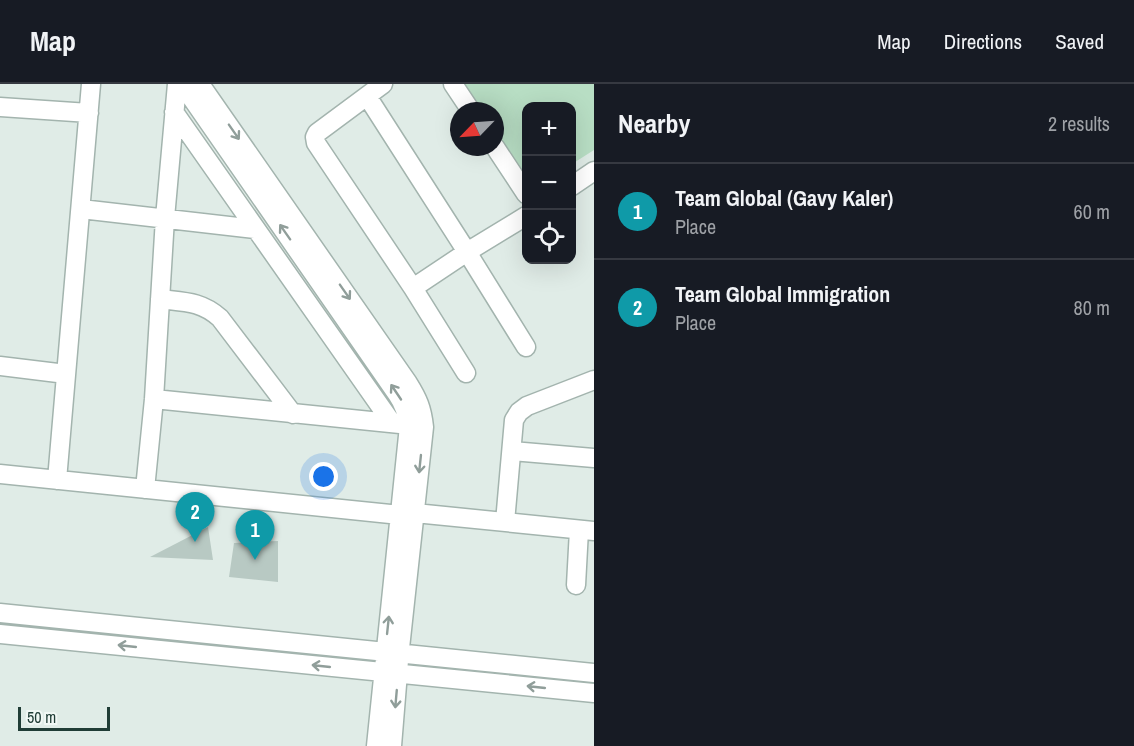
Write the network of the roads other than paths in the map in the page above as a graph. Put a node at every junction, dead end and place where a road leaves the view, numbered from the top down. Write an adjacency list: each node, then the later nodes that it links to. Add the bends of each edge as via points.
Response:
1 (92, 84): 11 (street)
2 (177, 84): 10 (street)
3 (182, 84): 30 (street, one-way to 3, via 404,405 397,394)
4 (200, 84): 36 (street, one-way to 36, via 418,399 424,427)
5 (383, 84): 7 (street)
6 (453, 84): 8 (street)
7 (367, 96): 20 (street); 21 (street, via 317,133 316,143)
8 (465, 102)
9 (0, 107): 11 (street)
10 (174, 112): 17 (street); 19 (street)
11 (89, 113): 16 (street)
12 (501, 156): 15 (street)
13 (594, 171): 14 (street)
14 (576, 183)
15 (522, 188)
16 (81, 209): 17 (street); 26 (street)
17 (165, 218): 19 (street); 22 (street)
18 (522, 218): 20 (street)
19 (255, 229): 30 (street)
20 (467, 252): 21 (street); 23 (street)
21 (413, 288): 25 (street)
22 (160, 299): 28 (street); 29 (street, via 196,303 210,309)
23 (525, 347)
24 (0, 366): 26 (street)
25 (466, 373)
26 (66, 374): 34 (street)
27 (594, 380): 31 (street, via 519,412 514,420)
28 (154, 399): 29 (street); 35 (street)
29 (292, 414): 30 (street)
30 (400, 425): 36 (street)
31 (512, 451): 32 (street); 37 (street)
32 (594, 458)
33 (0, 474): 34 (street)
34 (57, 480): 35 (street)
35 (145, 489): 36 (street)
36 (407, 514): 37 (street); 42 (street)
37 (505, 522): 38 (street)
38 (587, 531): 39 (street)
39 (576, 585)
40 (0, 613): 42 (street)
41 (0, 634): 43 (street, one-way to 41)
42 (393, 653): 43 (street); 44 (street)
43 (391, 673): 45 (street, one-way to 43); 46 (street); 47 (street, one-way to 47)
44 (594, 673)
45 (594, 693)
46 (376, 746)
47 (392, 746)

